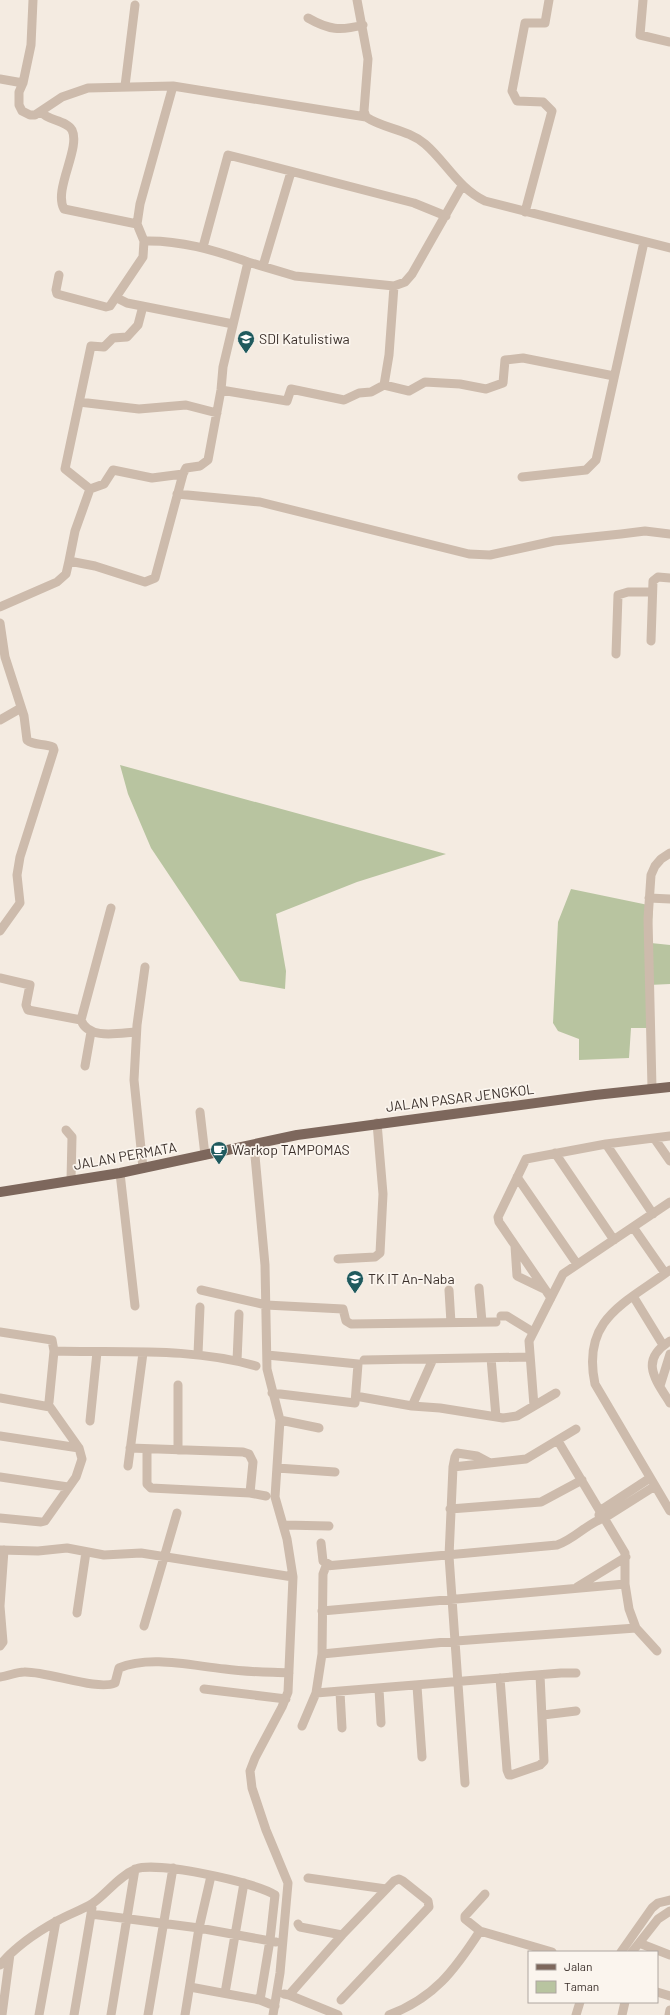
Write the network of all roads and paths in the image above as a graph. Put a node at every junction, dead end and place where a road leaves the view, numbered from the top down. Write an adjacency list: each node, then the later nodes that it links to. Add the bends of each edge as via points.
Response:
1 (33, 0): 10 (street, via 32,32)
2 (357, 0): 7 (street)
3 (549, 0): 17 (street, via 545,23 525,23 512,91 517,101 543,102 552,111)
4 (643, 0): 8 (street, via 640,35)
5 (135, 5): 11 (street)
6 (308, 18): 7 (street, via 330,29)
7 (363, 25): 14 (street, via 368,59 364,105)
8 (670, 42)
9 (0, 80): 10 (street)
10 (23, 83): 13 (street, via 18,100 22,112 30,115)
11 (125, 86): 12 (street); 13 (street, via 75,91)
12 (173, 86): 14 (street); 19 (street, via 143,186)
13 (41, 112): 19 (street, via 44,116 63,123 72,131 72,150 61,196 64,209)
14 (366, 117): 16 (street, via 408,133 424,143)
15 (291, 172): 18 (street, via 414,203); 22 (street, via 228,155); 25 (street)
16 (462, 186): 17 (street, via 485,201); 18 (street)
17 (525, 212): 21 (street)
18 (446, 216): 27 (street, via 412,274 405,282)
19 (137, 224): 20 (street)
20 (144, 241): 22 (street); 28 (street, via 143,257)
21 (644, 242): 23 (street); 31 (street)
22 (203, 248): 24 (street)
23 (670, 248)
24 (248, 262): 25 (street); 30 (street)
25 (263, 266): 27 (street, via 295,276)
26 (59, 275): 28 (street, via 57,294 106,307)
27 (394, 286): 32 (street)
28 (117, 298): 29 (street)
29 (143, 306): 30 (street); 34 (street, via 138,326 127,337 113,338 104,347 91,346)
30 (233, 324): 33 (street, via 223,367)
31 (614, 376): 32 (street, via 523,358 505,360 503,383 486,389 460,384 425,382 409,391); 37 (street, via 598,452 592,466 586,470)
32 (384, 385): 33 (street, via 344,400 291,389 287,401)
33 (221, 390): 35 (street)
34 (78, 402): 35 (street, via 139,409 186,405); 38 (street, via 65,469)
35 (217, 414): 36 (street, via 208,460 200,466 186,468)
36 (182, 474): 38 (street, via 152,478 113,470 104,484); 39 (street)
37 (522, 477)
38 (90, 490): 41 (street, via 75,531)
39 (177, 494): 40 (street, via 260,502 469,554 490,555 554,541 645,531); 41 (street, via 157,574 152,580 145,582 95,566)
40 (670, 534)
41 (69, 561): 44 (street, via 66,574 57,582)
42 (670, 578): 43 (street, via 654,579)
43 (652, 592): 46 (street); 47 (street, via 628,592 618,595)
44 (0, 607)
45 (0, 623): 48 (street, via 5,657)
46 (651, 641)
47 (616, 654)
48 (21, 708): 49 (street); 54 (street, via 27,740 34,744 48,744 54,750 17,869 20,903)
49 (0, 720)
50 (670, 853): 51 (street, via 661,859 651,874)
51 (649, 898): 52 (street); 62 (street)
52 (670, 899)
53 (111, 908): 57 (street)
54 (0, 931)
55 (145, 967): 59 (street)
56 (0, 978): 57 (street, via 30,985 26,1005 28,1010)
57 (81, 1020): 58 (street, via 84,1027)
58 (91, 1032): 59 (street); 60 (street)
59 (136, 1032): 73 (street, via 134,1080)
60 (85, 1066)
61 (670, 1087): 62 (main road, JALAN PASAR JENGKOL)
62 (652, 1088): 64 (main road, JALAN PASAR JENGKOL)
63 (200, 1112): 71 (street)
64 (378, 1123): 69 (main road, JALAN PASAR JENGKOL, via 298,1135); 83 (street, via 383,1194 380,1253 375,1257)
65 (66, 1130): 76 (street, via 72,1137)
66 (670, 1136): 67 (street)
67 (654, 1138): 68 (street); 72 (street)
68 (606, 1144): 70 (street); 79 (street)
69 (254, 1145): 71 (main road, JALAN PERMATA); 92 (street, via 261,1204)
70 (555, 1153): 75 (street, via 526,1159); 81 (street)
71 (205, 1155): 73 (main road, JALAN PERMATA)
72 (670, 1161)
73 (143, 1168): 74 (main road, JALAN PERMATA)
74 (120, 1173): 76 (main road, JALAN PERMATA); 93 (street)
75 (518, 1177): 82 (street, via 498,1217); 84 (street)
76 (71, 1180): 77 (main road, JALAN PERMATA)
77 (0, 1192)
78 (670, 1202): 79 (street)
79 (653, 1214): 80 (street)
80 (633, 1227): 81 (street); 85 (street)
81 (614, 1240): 84 (street)
82 (515, 1245): 87 (street); 87 (street, via 518,1276)
83 (338, 1259)
84 (577, 1264): 91 (street, via 563,1274)
85 (668, 1272): 90 (street)
86 (479, 1288): 96 (street)
87 (545, 1289): 91 (street)
88 (201, 1290): 92 (street)
89 (449, 1290): 97 (street)
90 (633, 1296): 100 (street); 139 (street, via 602,1324 594,1342 591,1365 595,1384)
91 (551, 1298): 98 (street)
92 (266, 1305): 97 (street, via 343,1309 346,1321 351,1324); 105 (street)
93 (135, 1306)
94 (200, 1307): 104 (street)
95 (239, 1314): 109 (street)
96 (482, 1322): 97 (street); 98 (street, via 507,1316)
97 (452, 1323)
98 (533, 1332): 106 (street, via 528,1341)
99 (0, 1334): 101 (street, via 49,1338 53,1342)
100 (667, 1347): 113 (street); 113 (street, via 653,1360 652,1369)
101 (54, 1351): 102 (street); 118 (street)
102 (97, 1352): 103 (street); 124 (street)
103 (143, 1353): 104 (street); 130 (street)
104 (198, 1354): 109 (street)
105 (267, 1355): 114 (street); 114 (street, via 358,1364 355,1403)
106 (530, 1357): 108 (street); 121 (street)
107 (433, 1358): 108 (street); 110 (street); 120 (street)
108 (491, 1358): 122 (street)
109 (237, 1360): 111 (street)
110 (364, 1360)
111 (256, 1366)
112 (178, 1385): 132 (street)
113 (660, 1386): 119 (street)
114 (272, 1393): 123 (street)
115 (556, 1393): 121 (street)
116 (361, 1397): 120 (street)
117 (0, 1398): 129 (street, via 50,1407)
118 (49, 1402)
119 (670, 1402)
120 (412, 1406): 122 (street)
121 (534, 1406): 122 (street, via 517,1416)
122 (496, 1417)
123 (280, 1420): 125 (street); 136 (street)
124 (90, 1421)
125 (319, 1428)
126 (576, 1430): 128 (street)
127 (0, 1436): 129 (street)
128 (558, 1442): 133 (street, via 526,1459); 140 (street)
129 (79, 1448): 142 (street, via 82,1459 76,1477)
130 (130, 1448): 131 (street); 134 (street)
131 (147, 1449): 132 (street); 143 (street, via 147,1484 151,1488)
132 (178, 1450): 143 (street, via 249,1454 253,1462)
133 (490, 1462): 135 (street); 135 (street, via 477,1456 457,1454)
134 (128, 1466)
135 (453, 1467): 145 (street)
136 (277, 1468): 137 (street); 150 (street, via 275,1497)
137 (335, 1472)
138 (0, 1477): 142 (street)
139 (650, 1478): 141 (street); 148 (street)
140 (582, 1480): 145 (street, via 541,1502); 148 (street)
141 (655, 1486): 146 (street); 148 (street)
142 (68, 1487): 149 (street, via 45,1521)
143 (250, 1493): 144 (street)
144 (266, 1496)
145 (450, 1509): 155 (street)
146 (670, 1511)
147 (177, 1513): 157 (street)
148 (601, 1516): 155 (street, via 564,1543 557,1545); 156 (street)
149 (0, 1518)
150 (284, 1525): 151 (street); 159 (street)
151 (329, 1526)
152 (321, 1543): 158 (street, via 323,1561)
153 (2, 1550): 154 (street, via 38,1551 67,1548); 168 (street, via 0,1606 3,1642)
154 (86, 1552): 157 (street, via 104,1555 141,1553); 164 (street)
155 (449, 1556): 158 (street); 162 (street)
156 (626, 1556): 160 (street); 161 (street)
157 (165, 1557): 159 (street); 165 (street)
158 (330, 1565): 163 (street, via 326,1566 324,1574)
159 (293, 1577): 171 (street)
160 (625, 1584): 161 (street); 166 (street, via 629,1609)
161 (574, 1588): 162 (street)
162 (453, 1598): 163 (street); 167 (street)
163 (322, 1611): 170 (street)
164 (77, 1613)
165 (144, 1626)
166 (636, 1628): 167 (street); 169 (street)
167 (456, 1641): 170 (street); 176 (street)
168 (0, 1646)
169 (657, 1651)
170 (322, 1654): 181 (street)
171 (290, 1673): 174 (street, via 148,1663 119,1668 116,1682 110,1684 23,1672); 182 (street)
172 (576, 1673): 173 (street)
173 (540, 1675): 175 (street); 184 (street)
174 (0, 1677)
175 (500, 1678): 176 (street); 184 (street, via 509,1775 540,1766 544,1761)
176 (459, 1682): 177 (street); 189 (street)
177 (417, 1686): 179 (street); 188 (street)
178 (204, 1689): 182 (street)
179 (379, 1689): 180 (street); 185 (street)
180 (340, 1692): 181 (street); 187 (street)
181 (316, 1693): 186 (street)
182 (286, 1699): 210 (street, via 251,1766 250,1778 266,1830 288,1883)
183 (576, 1711): 184 (street)
184 (543, 1714)
185 (381, 1723)
186 (302, 1726)
187 (342, 1728)
188 (422, 1757)
189 (465, 1783)
190 (173, 1868): 191 (street, via 151,1866); 192 (street); 203 (street)
191 (135, 1869): 198 (street); 201 (street)
192 (210, 1876): 194 (street); 205 (street)
193 (308, 1878): 195 (street)
194 (244, 1883): 207 (street); 209 (street, via 275,1895)
195 (386, 1889): 208 (street); 225 (street, via 399,1879 428,1901 429,1907)
196 (485, 1894): 206 (street, via 464,1918)
197 (670, 1900): 213 (street, via 658,1903 652,1908)
198 (93, 1903): 200 (street); 202 (street)
199 (670, 1911): 211 (street, via 658,1919)
200 (91, 1914): 201 (street); 232 (street)
201 (126, 1917): 203 (street); 233 (street)
202 (56, 1921): 215 (street); 231 (street)
203 (163, 1922): 205 (street); 234 (street)
204 (298, 1924): 208 (street, via 300,1927)
205 (199, 1928): 207 (street); 218 (street)
206 (480, 1931): 212 (street); 237 (street, via 442,1983 410,2007)
207 (235, 1934): 209 (street); 220 (street)
208 (342, 1934): 222 (street)
209 (270, 1940): 210 (street); 224 (street)
210 (283, 1943): 221 (street)
211 (639, 1943): 214 (street); 216 (street)
212 (549, 1951)
213 (623, 1951)
214 (633, 1951)
215 (11, 1952): 217 (street); 230 (street)
216 (670, 1955)
217 (0, 1965)
218 (190, 1987): 220 (street); 235 (street)
219 (658, 1992): 223 (street)
220 (225, 1993): 224 (street)
221 (277, 1994): 222 (street); 228 (street)
222 (289, 1994): 236 (street)
223 (670, 1996)
224 (260, 2000): 228 (street)
225 (341, 2000)
226 (580, 2003): 238 (street)
227 (625, 2003): 239 (street)
228 (274, 2010)
229 (670, 2010): 240 (street)
230 (2, 2015)
231 (39, 2015)
232 (74, 2015)
233 (111, 2015)
234 (148, 2015)
235 (185, 2015)
236 (338, 2015)
237 (389, 2015)
238 (576, 2015)
239 (622, 2015)
240 (669, 2015)

